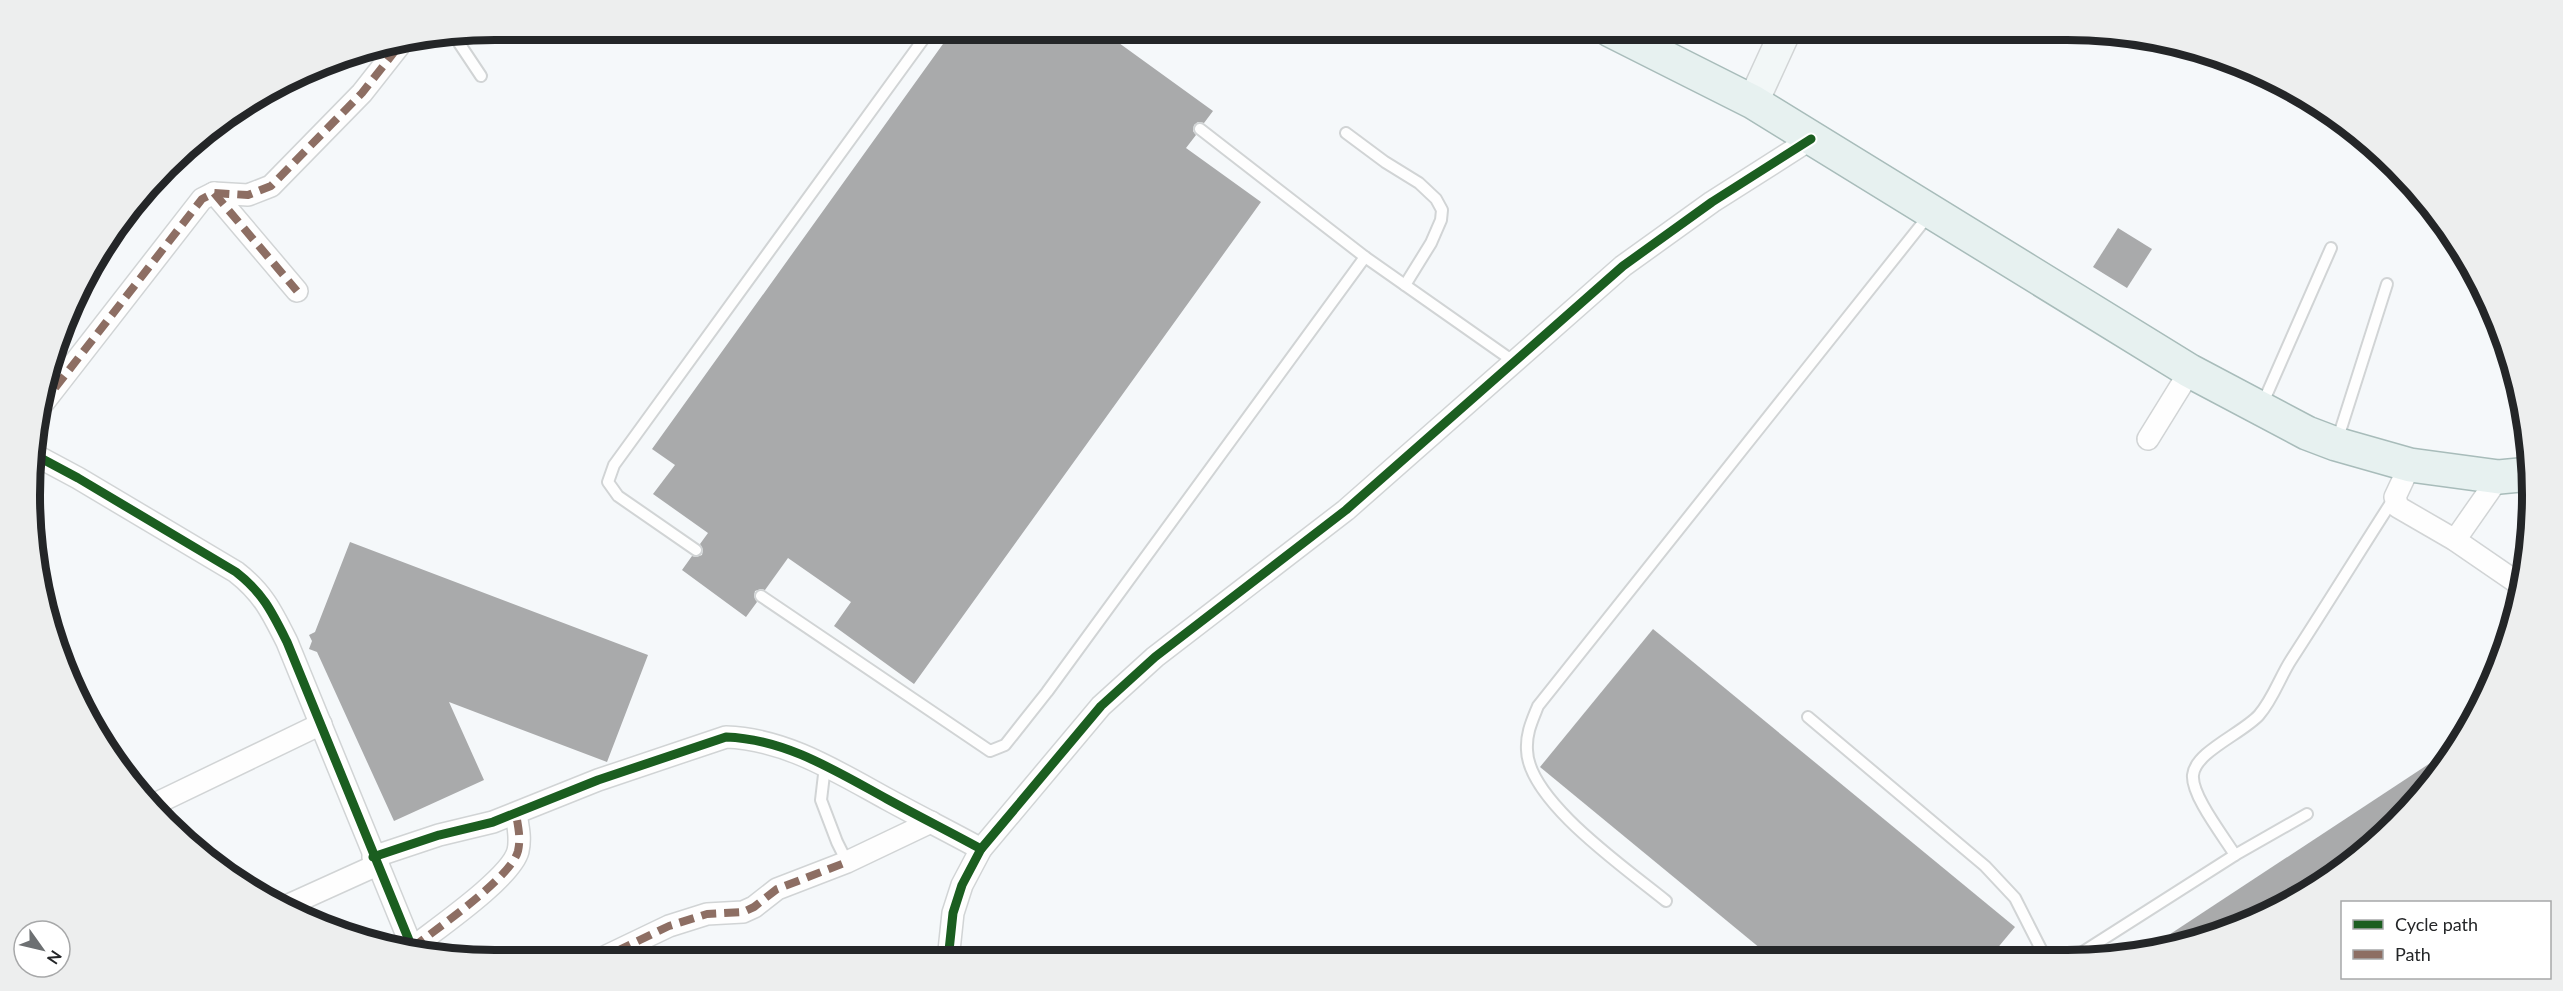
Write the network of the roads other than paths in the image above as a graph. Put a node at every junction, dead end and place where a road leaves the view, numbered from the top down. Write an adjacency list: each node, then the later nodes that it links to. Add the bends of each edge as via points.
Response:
1 (923, 40): 29 (lane, via 614,465 608,482 618,496)
2 (1630, 40): 7 (main road)
3 (1781, 40): 7 (street)
4 (458, 42): 6 (lane)
5 (394, 52): 11 (street, via 362,93 271,186 248,195)
6 (481, 76)
7 (1753, 102): 10 (main road)
8 (1200, 129): 14 (lane)
9 (1346, 133): 16 (lane, via 1419,183 1436,198 1442,210 1431,243)
10 (1811, 139): 12 (main road); 18 (street, via 1650,245)
11 (214, 193): 17 (street); 20 (street, via 202,199 184,220)
12 (1931, 212): 19 (main road); 43 (lane, via 1538,706 1528,728 1526,751 1532,775 1548,799)
13 (2331, 248): 21 (lane)
14 (1365, 257): 16 (lane); 31 (lane, via 1005,745 990,751)
15 (2387, 284): 23 (lane)
16 (1405, 285): 18 (lane)
17 (297, 291)
18 (1513, 361): 39 (street, via 1346,510 1155,657 1101,706)
19 (2190, 371): 21 (main road); 22 (street)
20 (53, 390)
21 (2260, 408): 23 (main road)
22 (2148, 438)
23 (2336, 444): 25 (main road)
24 (42, 459): 33 (street, via 254,586 286,642)
25 (2410, 465): 26 (main road); 27 (street)
26 (2515, 475): 28 (street)
27 (2395, 497): 28 (street, via 2398,507); 40 (lane, via 2261,713 2245,729 2202,756 2195,766 2194,782 2200,799)
28 (2455, 540): 30 (street)
29 (696, 550)
30 (2515, 581)
31 (761, 596)
32 (1808, 717): 49 (lane, via 2000,881 2015,898)
33 (321, 724): 35 (street); 41 (street)
34 (825, 766): 36 (street, via 771,742 726,737 598,780); 38 (street); 42 (lane, via 821,800)
35 (159, 802)
36 (516, 814): 41 (street); 46 (street, via 519,845 512,864)
37 (2307, 814): 40 (lane)
38 (931, 822): 39 (street); 42 (street)
39 (981, 849): 48 (street, via 962,885 953,914)
40 (2235, 855): 50 (lane)
41 (375, 861): 44 (street); 45 (street)
42 (847, 862): 47 (street, via 777,889 743,912 707,914 669,926)
43 (1666, 901)
44 (292, 903)
45 (410, 943)
46 (419, 944)
47 (619, 950)
48 (949, 950)
49 (2041, 950)
50 (2086, 950)

